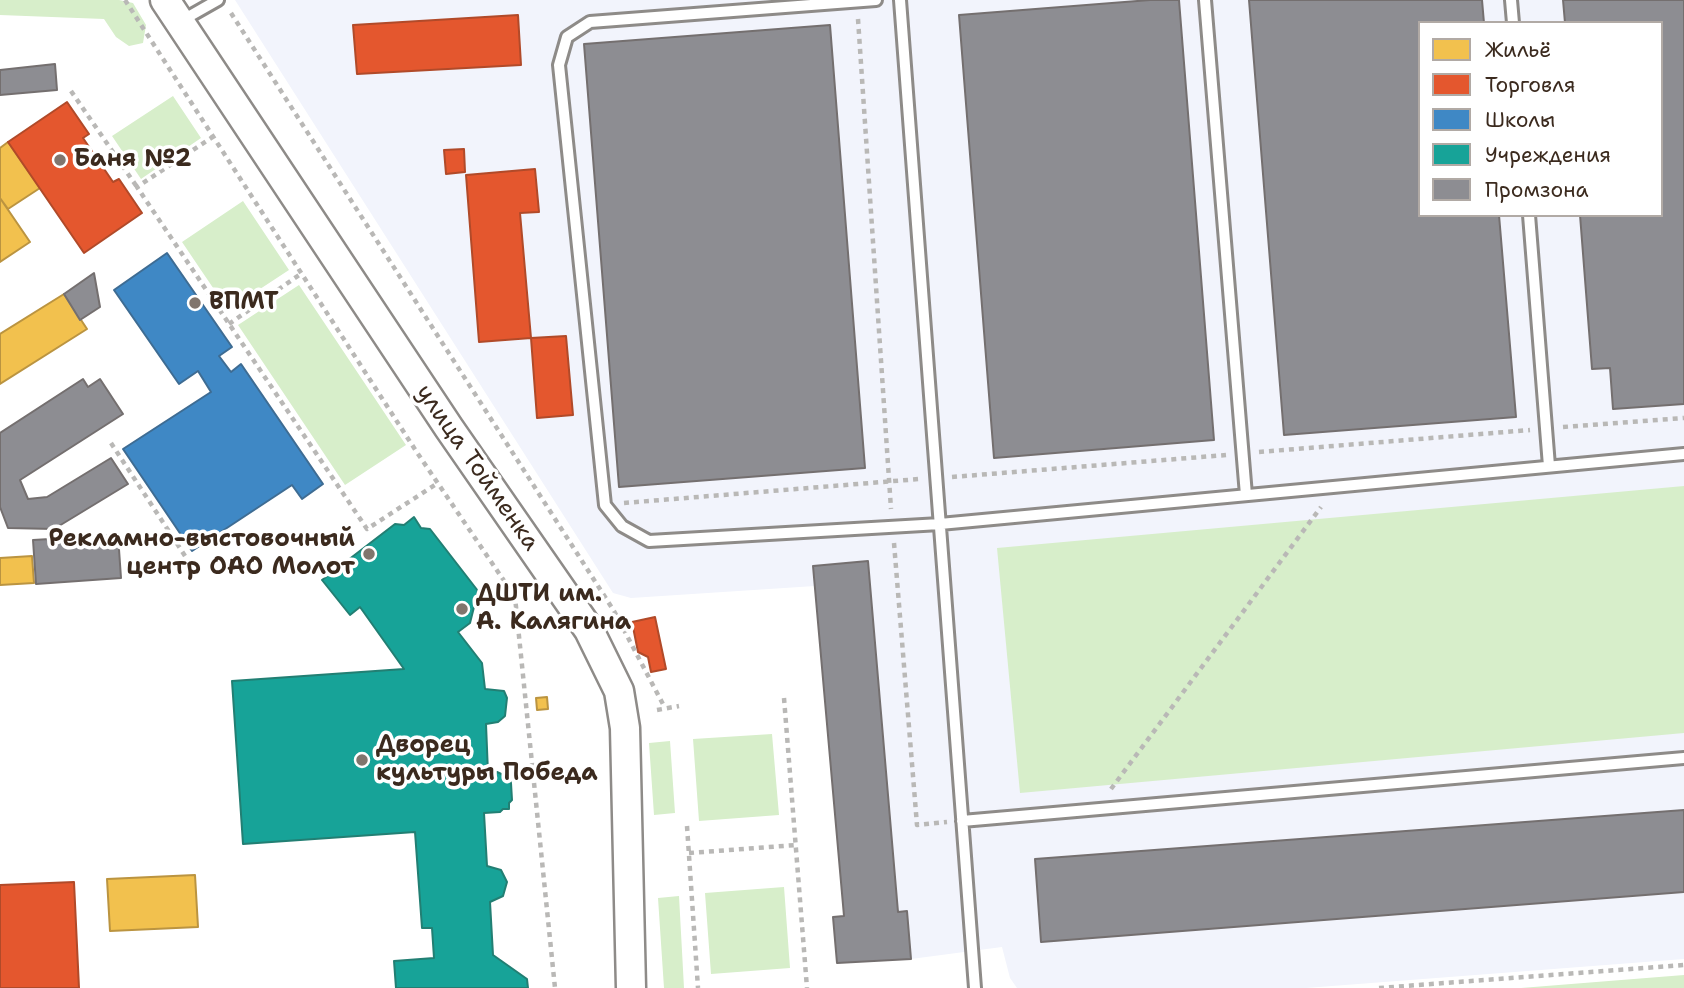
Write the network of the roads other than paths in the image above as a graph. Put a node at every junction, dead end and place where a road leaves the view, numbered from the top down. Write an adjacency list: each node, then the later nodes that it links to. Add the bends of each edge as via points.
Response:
1 (218, 0): 7 (lane)
2 (876, 0): 6 (lane)
3 (900, 0): 13 (lane)
4 (1205, 0): 12 (lane)
5 (1511, 0): 8 (lane)
6 (857, 2): 13 (lane, via 590,22 567,37 559,65 605,505 622,526 649,541)
7 (172, 11): 16 (street, улица Тойменка, via 449,428 568,597 605,660 619,691 625,728)
8 (1513, 21)
9 (1529, 217): 11 (lane)
10 (1684, 454): 11 (lane)
11 (1549, 467): 12 (lane)
12 (1246, 495): 13 (lane)
13 (940, 524): 15 (lane)
14 (1684, 758): 15 (lane)
15 (962, 821): 17 (lane)
16 (631, 988)
17 (975, 988)

